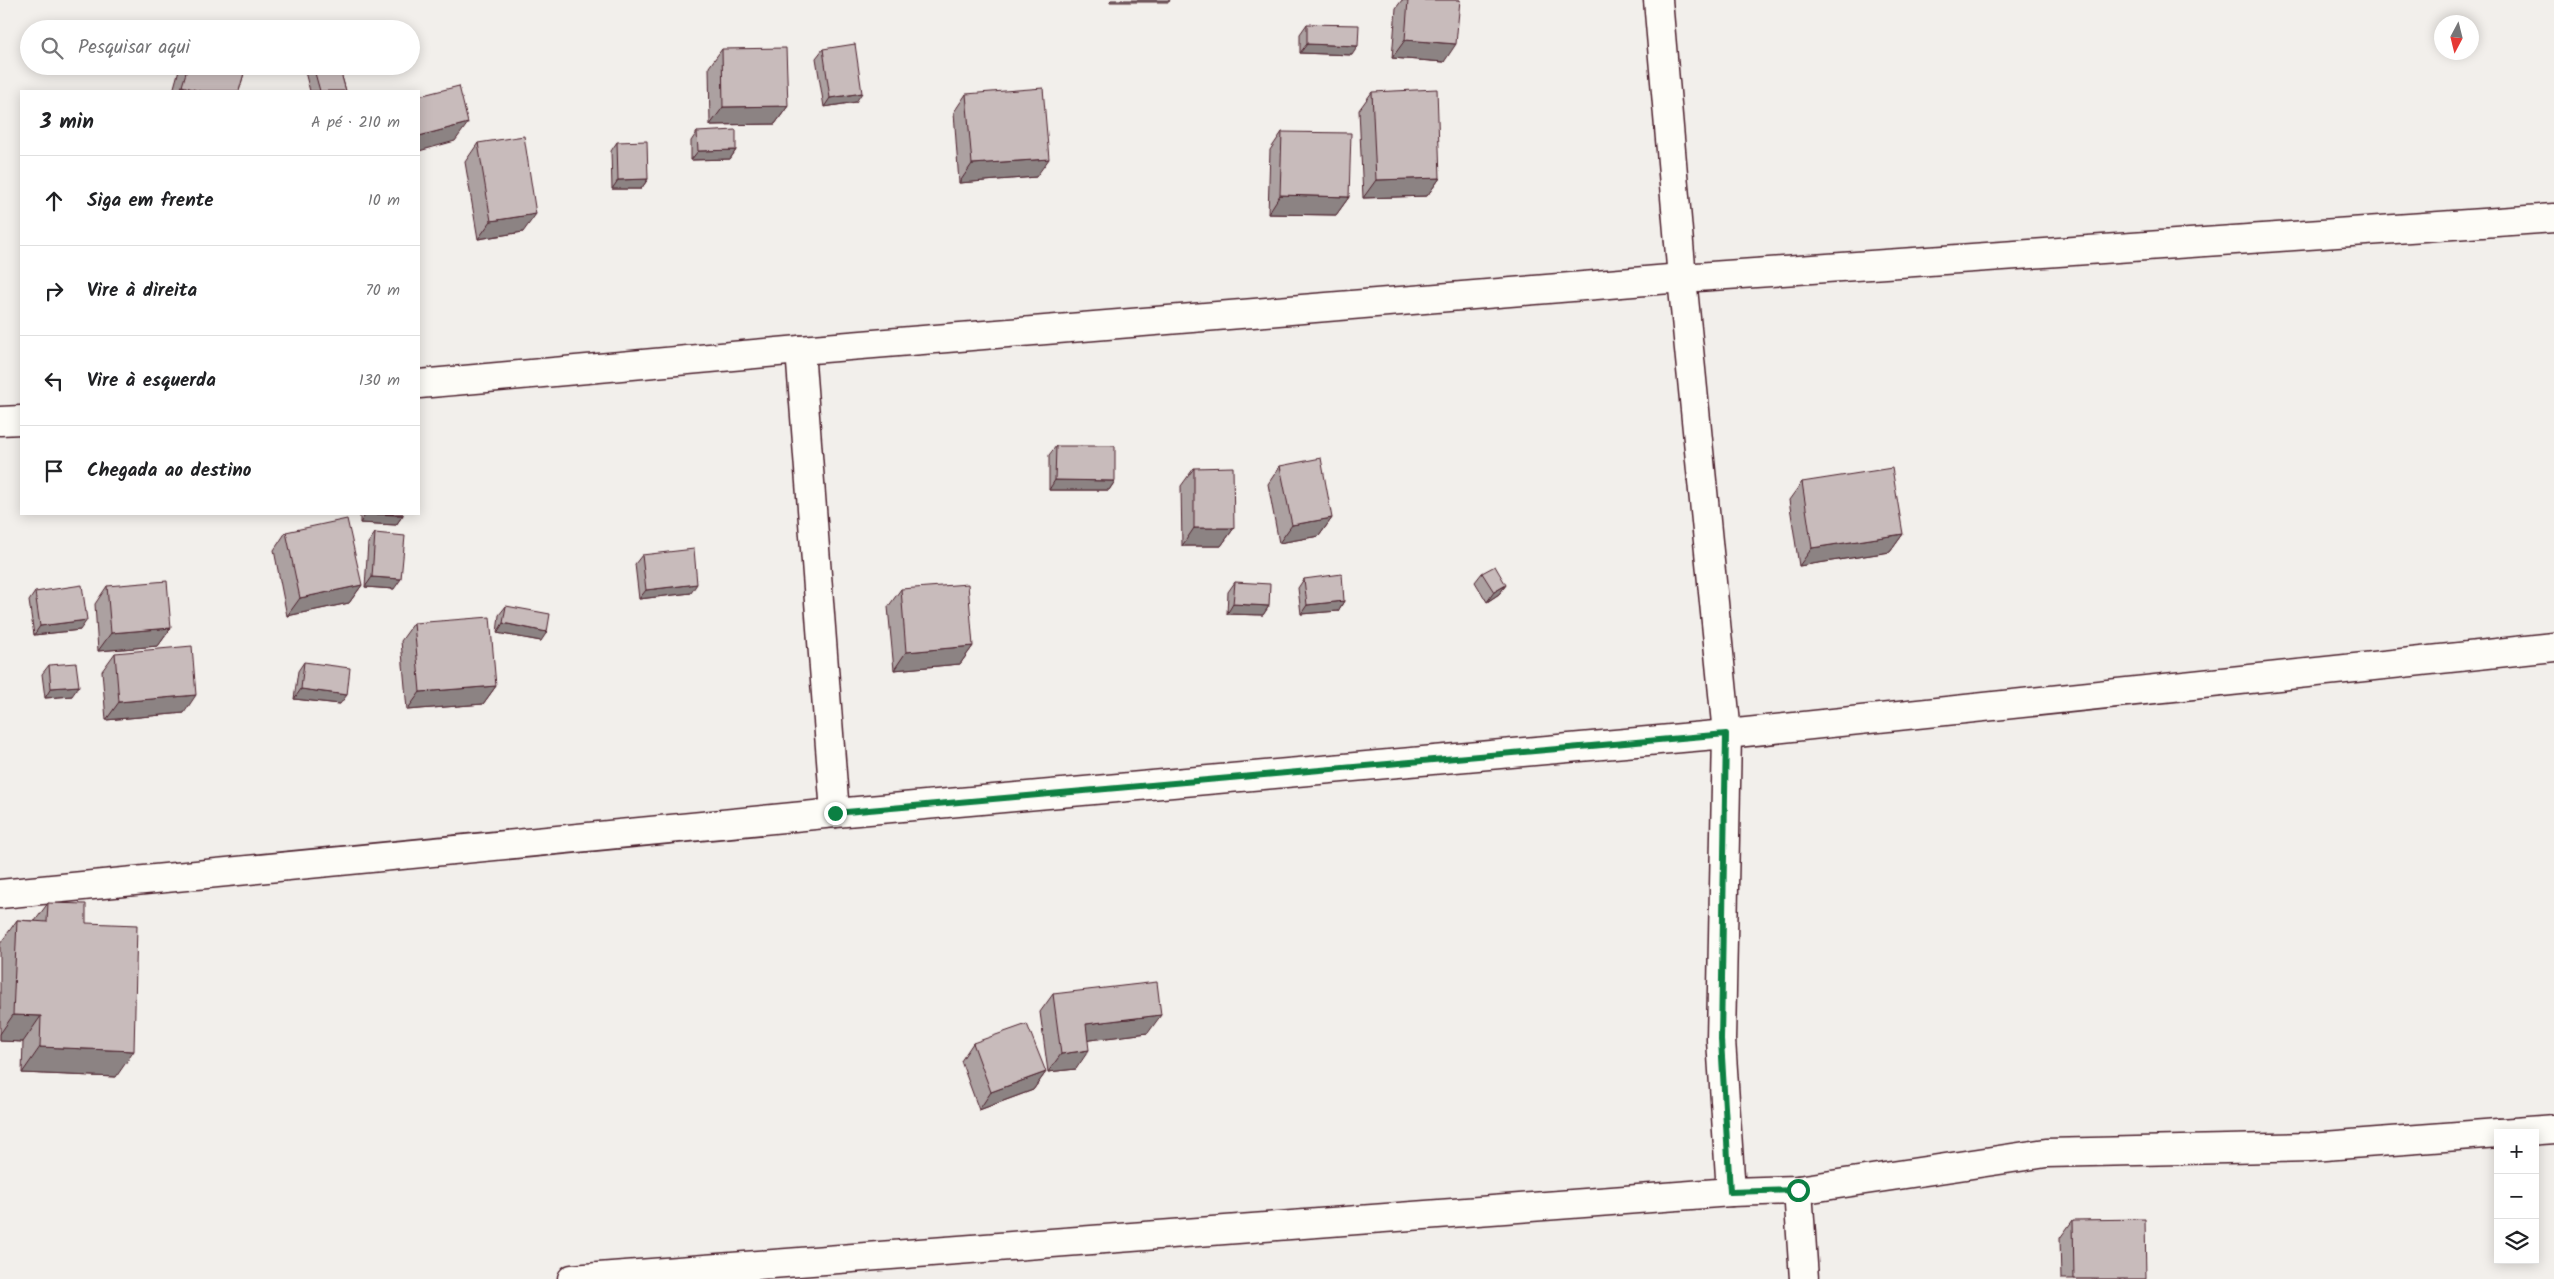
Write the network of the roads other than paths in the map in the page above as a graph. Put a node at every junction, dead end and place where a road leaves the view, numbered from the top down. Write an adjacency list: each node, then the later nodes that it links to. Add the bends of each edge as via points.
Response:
1 (1658, 0): 3 (street)
2 (2554, 218): 3 (street)
3 (1682, 278): 4 (street); 9 (street)
4 (800, 350): 5 (street); 10 (street)
5 (420, 384)
6 (20, 420): 7 (street)
7 (0, 421)
8 (2554, 647): 9 (street)
9 (1726, 734): 10 (street); 16 (street, via 1721,1040)
10 (835, 813): 11 (street)
11 (0, 894)
12 (2554, 1129): 13 (street)
13 (2539, 1130)
14 (2494, 1133): 15 (street, via 2311,1147 2046,1152)
15 (1798, 1190): 16 (street); 18 (street)
16 (1730, 1192): 17 (street)
17 (572, 1279)
18 (1804, 1279)

